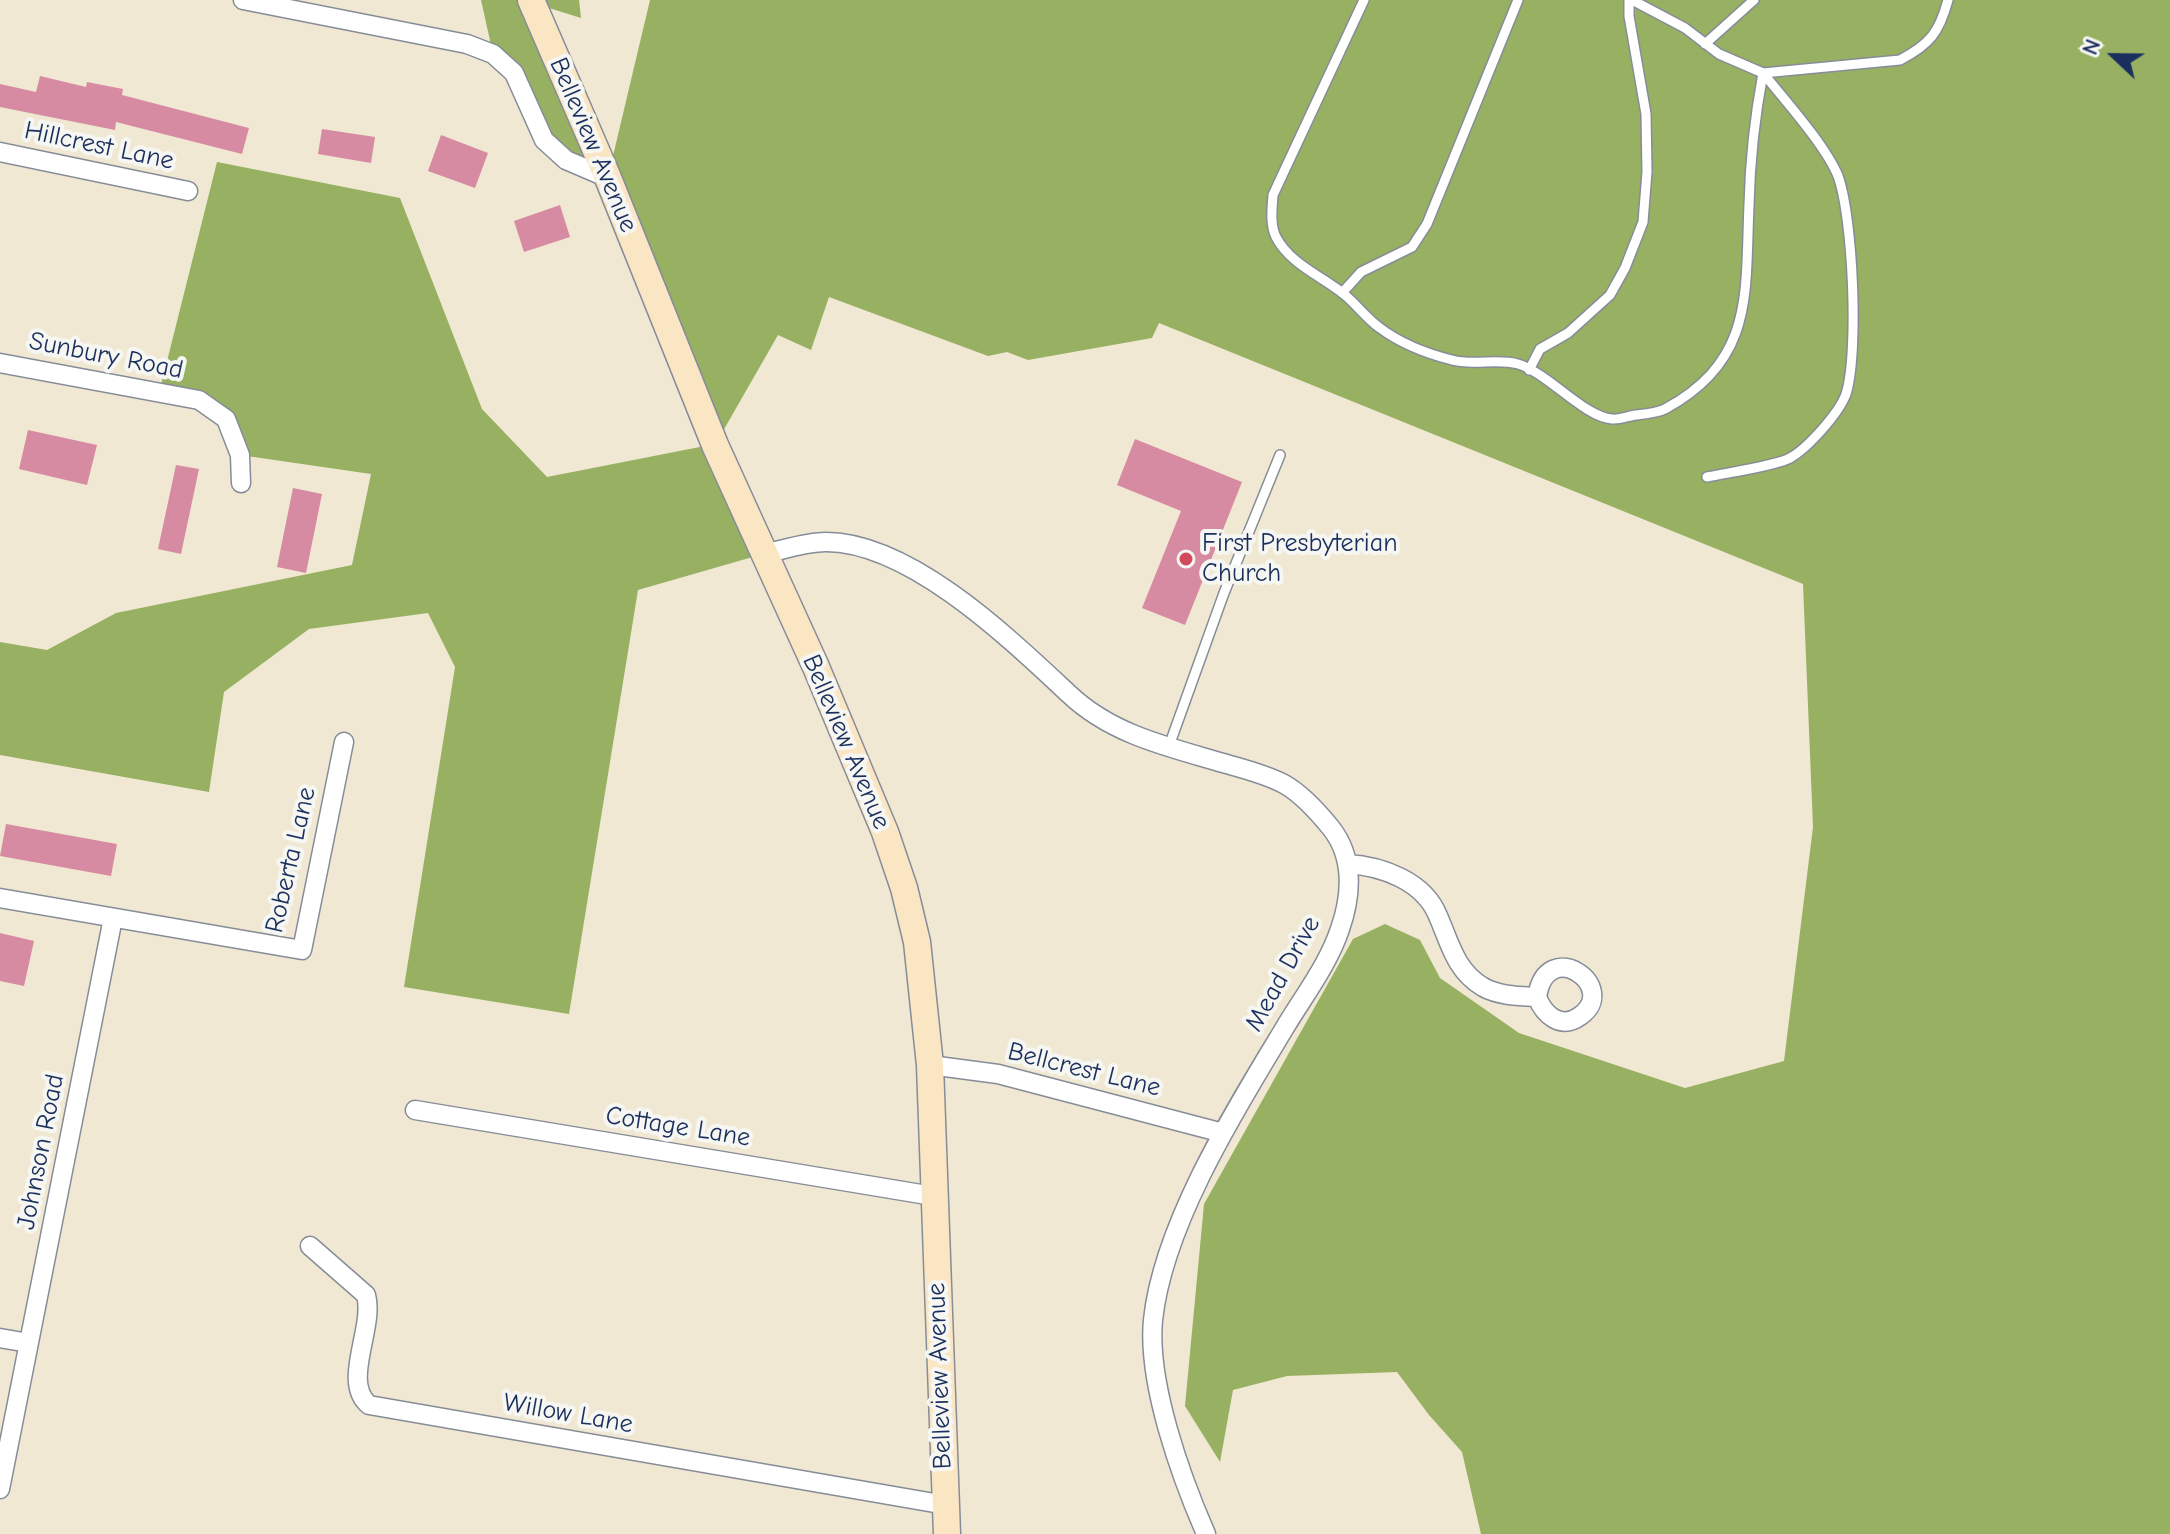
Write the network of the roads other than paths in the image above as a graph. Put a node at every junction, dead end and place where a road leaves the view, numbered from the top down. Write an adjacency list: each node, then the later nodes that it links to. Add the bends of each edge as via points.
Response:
1 (243, 0): 11 (street, via 467,44 493,54 514,73 544,140 566,160)
2 (531, 0): 11 (street, Belleview Avenue)
3 (1364, 0): 13 (lane, via 1273,195 1273,229 1286,252)
4 (1518, 0): 13 (lane, via 1427,224 1412,247 1361,272)
5 (1630, 0): 8 (lane); 15 (lane, via 1646,114 1643,222 1610,295 1568,333 1540,349)
6 (1754, 0): 8 (lane)
7 (1948, 0): 9 (lane, via 1940,28 1900,60)
8 (1705, 44): 9 (lane)
9 (1763, 73): 15 (lane, via 1743,313 1718,369 1663,411 1611,419); 17 (lane, via 1837,174 1847,207 1854,349 1838,410 1789,459)
10 (0, 152): 12 (street, Hillcrest Lane)
11 (608, 178): 19 (street, Belleview Avenue)
12 (188, 191)
13 (1342, 293): 15 (lane, via 1379,328 1432,354 1456,361 1518,364)
14 (0, 363): 18 (street, Sunbury Road, via 199,400 226,419 240,455)
15 (1529, 370)
16 (1280, 455): 21 (lane)
17 (1707, 477)
18 (241, 483)
19 (763, 554): 21 (street, Mead Drive, via 824,542 878,551 904,562 1013,640 1085,709 1110,725); 26 (street, Belleview Avenue, via 822,681 904,888 917,942)
20 (344, 742): 24 (street, Roberta Lane, via 302,950)
21 (1169, 746): 22 (street, Mead Drive, via 1286,785 1329,826 1345,847)
22 (1347, 864): 25 (street, via 1385,871 1420,890 1439,916 1456,958 1484,988); 28 (street, Mead Drive, via 1346,905 1329,955)
23 (0, 898): 24 (street)
24 (113, 918): 32 (street, Johnson Road)
25 (1537, 997)
26 (930, 1065): 28 (street, Bellcrest Lane, via 998,1074); 29 (street, Belleview Avenue)
27 (415, 1110): 29 (street, Cottage Lane)
28 (1223, 1133): 36 (street, Mead Drive, via 1176,1236 1153,1323 1160,1395)
29 (933, 1196): 34 (street, Belleview Avenue)
30 (310, 1246): 34 (street, Willow Lane, via 366,1295 368,1316 357,1380 361,1399 369,1405)
31 (0, 1338): 32 (street)
32 (29, 1343): 33 (street, Johnson Road)
33 (0, 1489)
34 (946, 1505): 35 (street, Belleview Avenue)
35 (947, 1534)
36 (1206, 1534)

